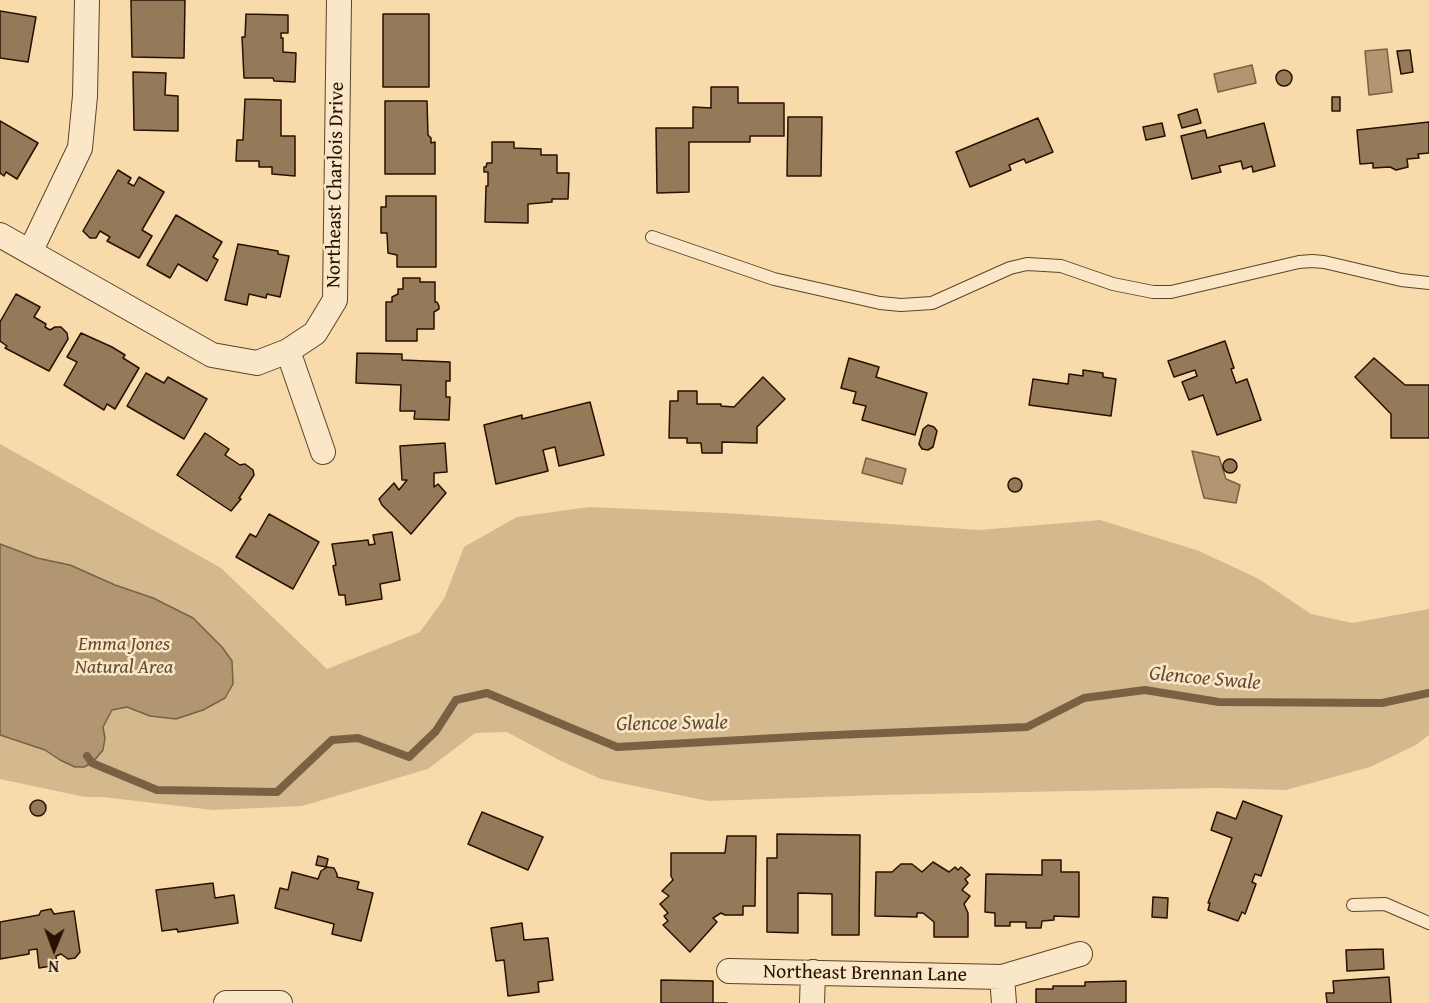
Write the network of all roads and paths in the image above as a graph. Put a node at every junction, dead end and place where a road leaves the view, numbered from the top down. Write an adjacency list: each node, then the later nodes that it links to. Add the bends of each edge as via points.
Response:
1 (87, 0): 5 (street, via 80,148)
2 (339, 0): 7 (street, Northeast Charlois Drive, via 335,300 315,333)
3 (0, 235): 5 (street, Northeast Charlois Drive)
4 (652, 237): 6 (lane, via 774,279 901,305 932,303 1027,264 1061,266 1113,284 1153,292 1171,292 1305,261)
5 (30, 252): 7 (street, Northeast Charlois Drive, via 212,355 257,363)
6 (1429, 283)
7 (288, 351): 8 (street)
8 (322, 452)
9 (1353, 905): 10 (lane, via 1385,904)
10 (1429, 923)
11 (1080, 954): 14 (street, Northeast Brennan Lane)
12 (729, 970): 13 (street, Northeast Brennan Lane)
13 (813, 972): 14 (street, Northeast Brennan Lane); 17 (street)
14 (1002, 977): 18 (street)
15 (226, 1003): 16 (street)
16 (280, 1003)
17 (812, 1003)
18 (1004, 1003)

